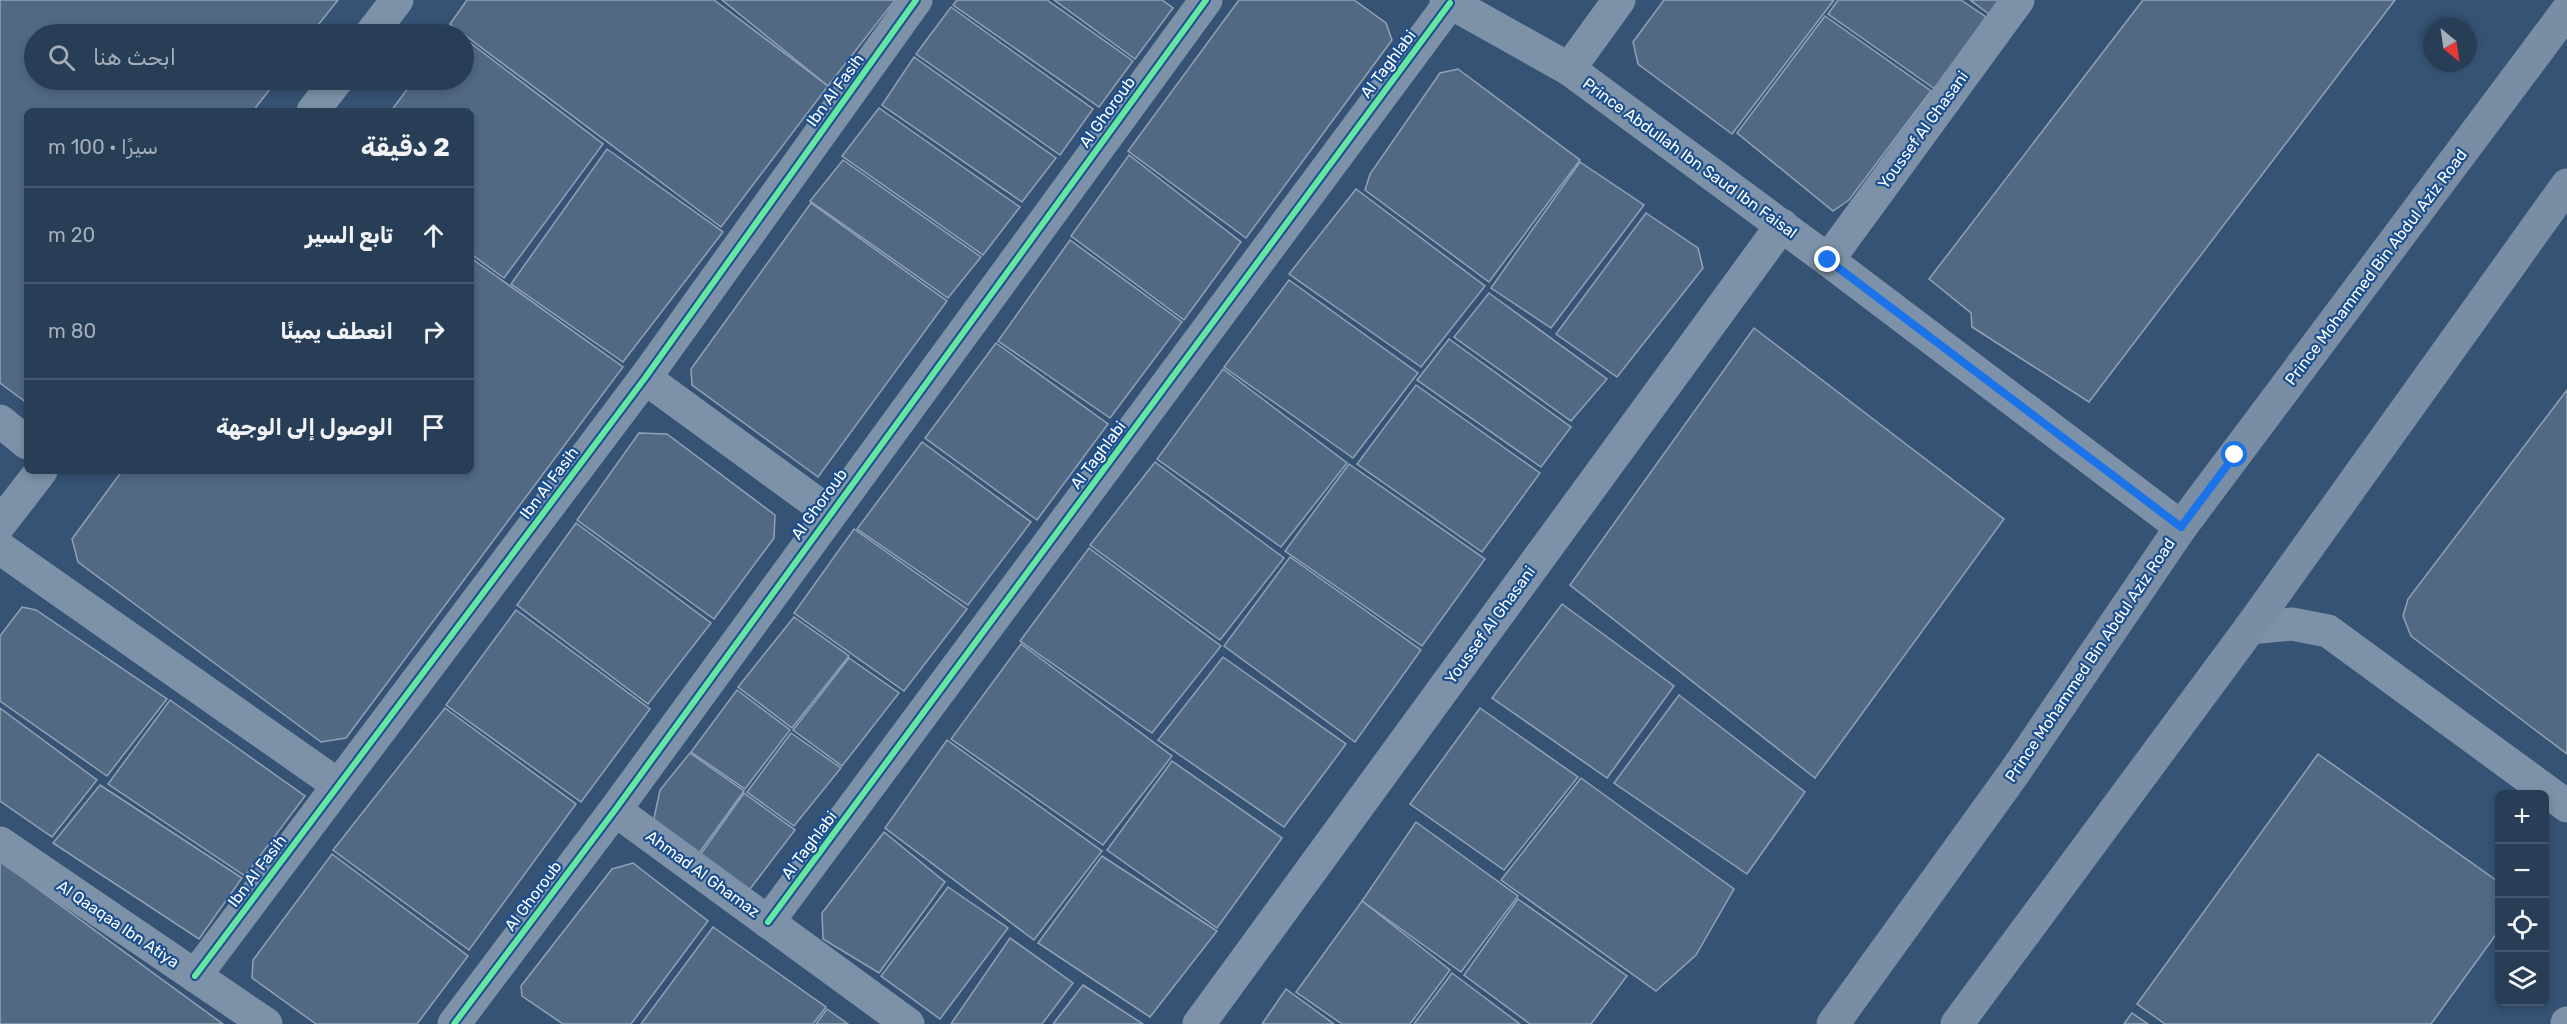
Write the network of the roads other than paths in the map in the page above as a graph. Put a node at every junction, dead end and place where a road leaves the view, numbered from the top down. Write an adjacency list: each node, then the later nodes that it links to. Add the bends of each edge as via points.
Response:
1 (398, 0): 8 (street)
2 (916, 0): 15 (street, Ibn Al Fasih)
3 (1206, 0): 19 (street, Al Ghoroub)
4 (1619, 0): 9 (street)
5 (2018, 0): 14 (street, Youssef Al Ghasani)
6 (1448, 2): 9 (street, Prince Abdullah Ibn Saud Ibn Faisal); 28 (street, Al Taghlabi)
7 (2567, 11): 21 (main road, Prince Mohammed Bin Abdul Aziz Road)
8 (379, 24)
9 (1569, 69): 13 (street, Prince Abdullah Ibn Saud Ibn Faisal)
10 (330, 90): 11 (street)
11 (316, 108)
12 (2567, 185): 23 (main road)
13 (1782, 225): 14 (street, Prince Abdullah Ibn Saud Ibn Faisal); 33 (street, Youssef Al Ghasani)
14 (1828, 260): 21 (street, Prince Abdullah Ibn Saud Ibn Faisal)
15 (645, 378): 19 (street); 24 (street, Ibn Al Fasih)
16 (0, 421): 17 (street)
17 (24, 440)
18 (39, 474): 20 (street)
19 (830, 513): 26 (street, Al Ghoroub)
20 (0, 524)
21 (2181, 527): 34 (main road, Prince Mohammed Bin Abdul Aziz Road, via 2014,773)
22 (0, 548): 24 (street)
23 (2250, 628): 25 (street, via 2292,624 2328,631); 35 (main road)
24 (338, 785): 29 (street, Ibn Al Fasih)
25 (2567, 806)
26 (615, 810): 28 (street, Ahmad Al Ghamaz); 30 (street, Al Ghoroub)
27 (0, 843): 29 (street, Al Qaaqaa Ibn Atiya)
28 (768, 922): 32 (street, Ahmad Al Ghamaz)
29 (195, 976): 31 (street, Al Qaaqaa Ibn Atiya)
30 (462, 1021)
31 (266, 1024)
32 (908, 1024)
33 (1199, 1024)
34 (1833, 1024)
35 (1957, 1024)

